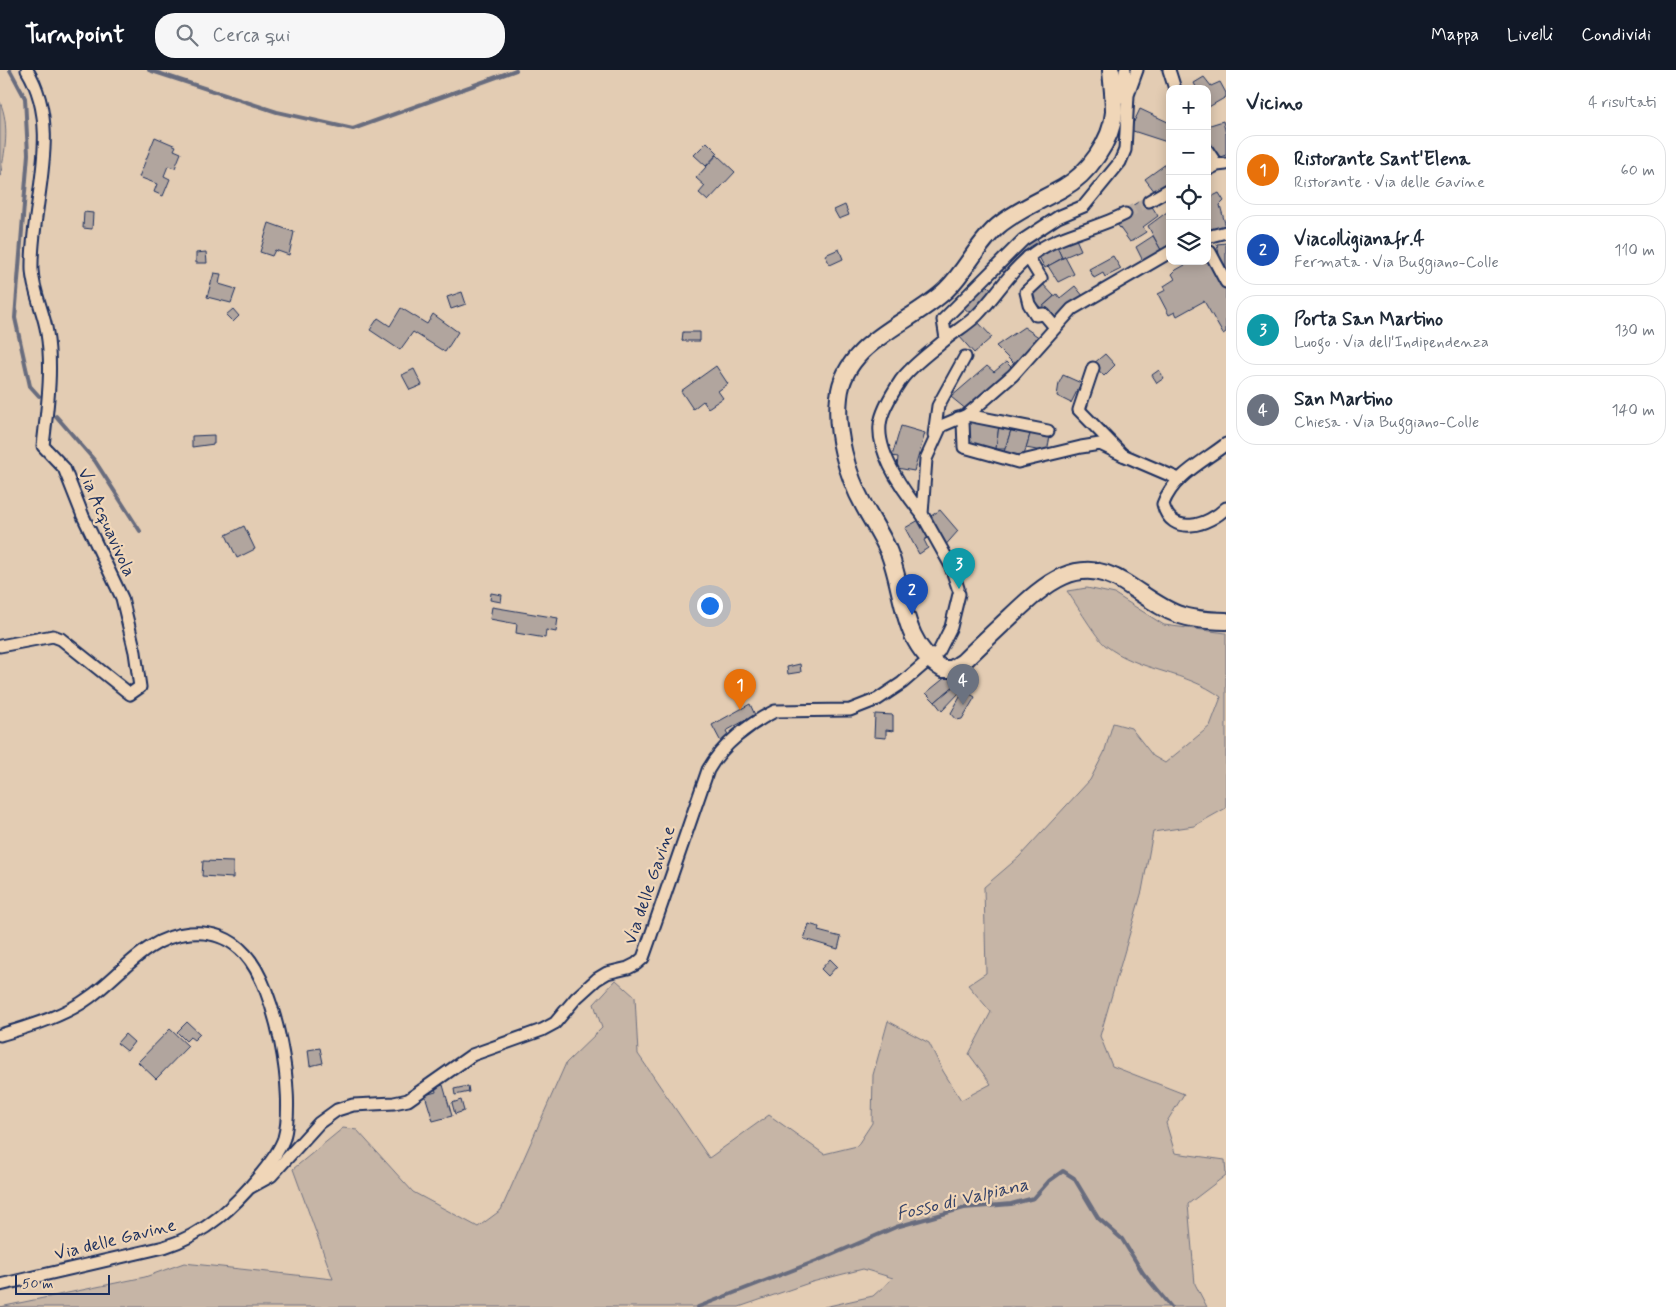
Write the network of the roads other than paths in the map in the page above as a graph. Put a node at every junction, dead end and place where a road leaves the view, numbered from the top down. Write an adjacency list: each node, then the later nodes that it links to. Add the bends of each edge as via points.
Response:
1 (27, 70): 30 (street, Via Acquavivola, via 41,99 44,125 32,272 47,334 49,369 43,446 64,468 122,598 140,687 130,694 53,636)
2 (1111, 70): 7 (street)
3 (1125, 70): 7 (street)
4 (1137, 70): 18 (street, via 1128,95 1124,150 1120,162 1084,206 1041,226 995,266 943,320)
5 (1169, 70): 6 (street)
6 (1174, 85)
7 (1117, 108): 31 (street, via 1108,136 1084,171 1065,187 998,226 945,291 873,342 854,362 842,383 839,419 851,476 892,558 912,636)
8 (1166, 191): 9 (street)
9 (1149, 201)
10 (1125, 214): 15 (street, via 1055,242)
11 (1226, 232): 12 (street)
12 (1211, 236)
13 (1166, 254): 17 (street, via 1085,300)
14 (1211, 254): 16 (street)
15 (1028, 258): 17 (street, via 1042,278 1026,292 1025,297 1036,315 1044,314); 18 (street, via 977,315)
16 (1226, 282)
17 (1054, 326): 21 (street, via 1013,374)
18 (946, 339): 28 (street, via 901,380 880,426 882,442 894,474)
19 (965, 357): 23 (street, via 938,406)
20 (1093, 368): 25 (street, via 1079,410)
21 (963, 417): 22 (street); 23 (street, via 941,426); 25 (street, via 964,447 1007,460 1018,462 1100,444)
22 (1048, 431)
23 (934, 439): 28 (street, via 926,459)
24 (1226, 444): 26 (street)
25 (1123, 455): 26 (street)
26 (1179, 479): 27 (street, via 1168,490 1162,504 1168,516 1195,526 1210,521)
27 (1226, 508)
28 (922, 514): 31 (street, Via delle Gavine, via 950,564 958,591 951,627 940,651)
29 (1226, 620): 31 (street, via 1178,616 1115,577 1102,572 1076,571 1051,581 952,669 943,670)
30 (0, 646)
31 (930, 660): 33 (street, Via delle Gavine, via 902,684 868,705 850,710 775,711 764,716 717,754 708,770 642,958 628,968 597,979 555,1022 519,1040 472,1055 408,1100 394,1104 353,1105 336,1110 319,1123 271,1176)
32 (0, 1035): 33 (street, Via delle Gavine, via 78,1006 149,946 165,939 190,933 212,933 237,946 253,964 278,1029 289,1104 283,1140)
33 (251, 1187): 34 (street, Via delle Gavine, via 224,1214 182,1241)
34 (0, 1285)

